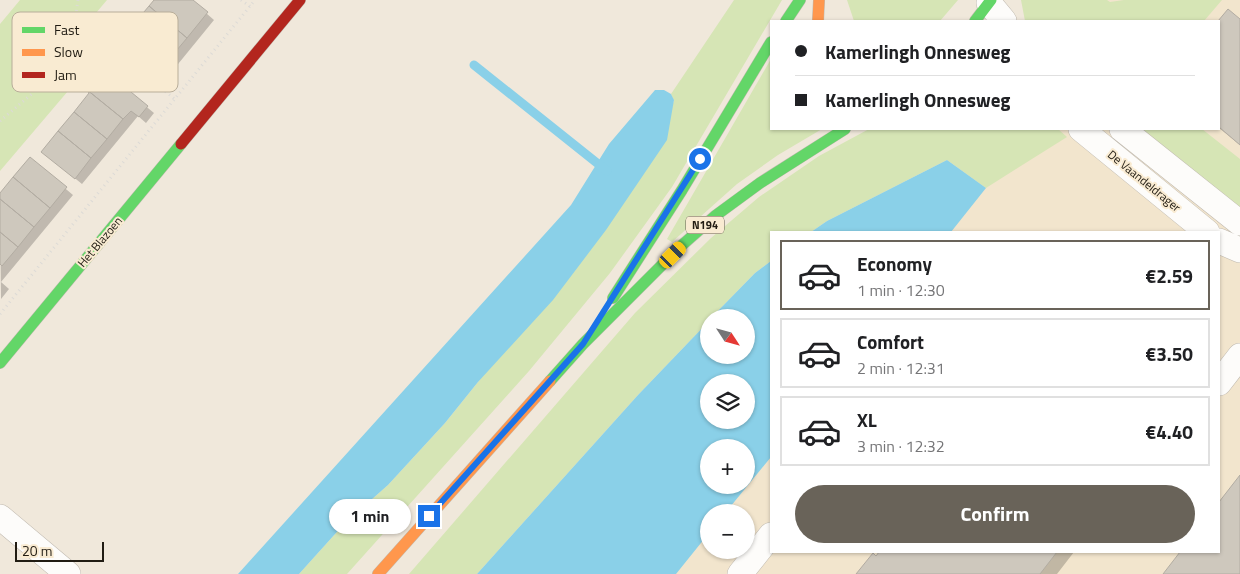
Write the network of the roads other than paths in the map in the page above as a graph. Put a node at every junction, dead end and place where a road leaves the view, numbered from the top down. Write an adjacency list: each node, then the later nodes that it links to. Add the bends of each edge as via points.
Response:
1 (300, 0): 16 (main road, Het Blazoen)
2 (800, 0): 4 (main road)
3 (819, 0): 5 (main road)
4 (787, 20)
5 (818, 20)
6 (770, 44): 14 (main road, N194, via 682,190)
7 (843, 130): 14 (main road, N194, via 715,216)
8 (1082, 130): 11 (street, De Vaandeldrager)
9 (1123, 130): 10 (street)
10 (1240, 223)
11 (1206, 231)
12 (1220, 241): 13 (street)
13 (1240, 250)
14 (583, 344): 21 (main road, N194)
15 (1240, 356): 17 (street)
16 (0, 363)
17 (1220, 382)
18 (0, 516): 20 (street)
19 (770, 536): 22 (street)
20 (68, 574)
21 (378, 574)
22 (740, 574)

